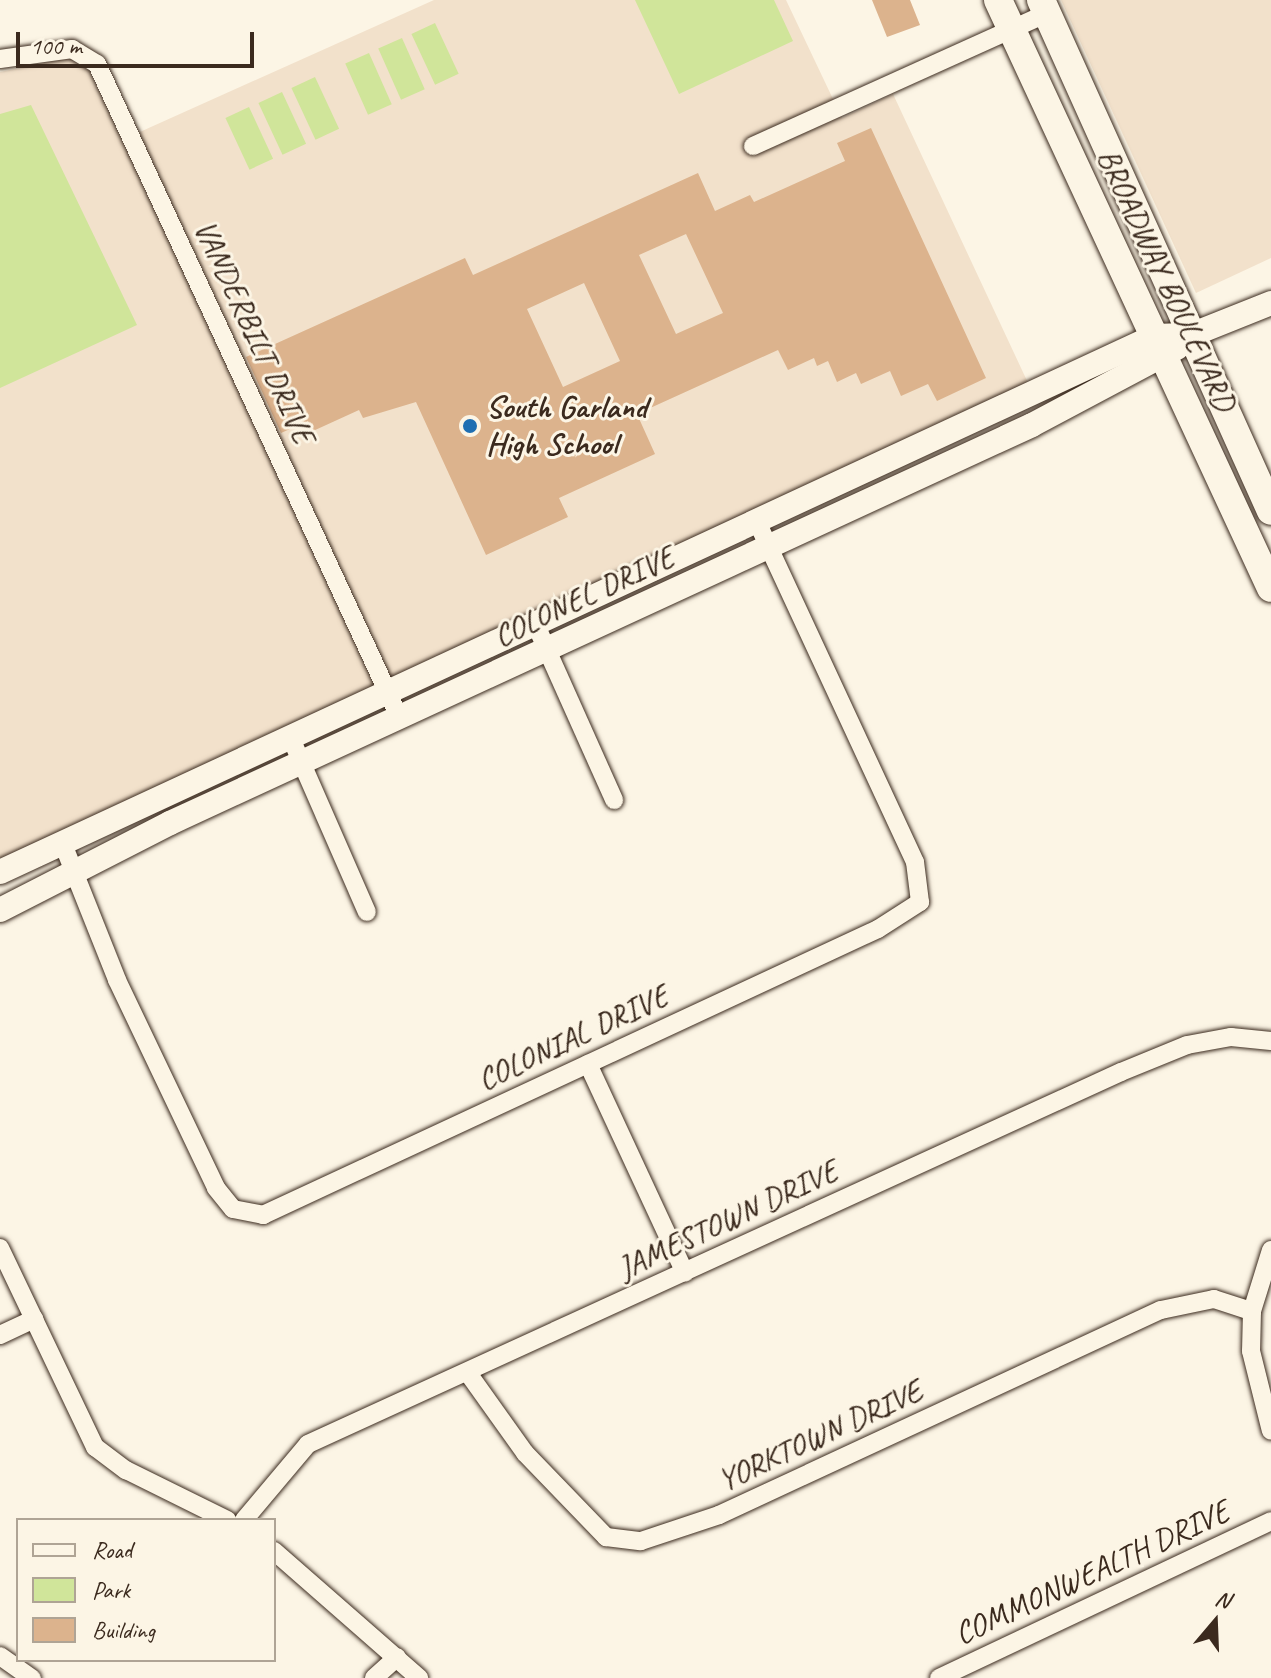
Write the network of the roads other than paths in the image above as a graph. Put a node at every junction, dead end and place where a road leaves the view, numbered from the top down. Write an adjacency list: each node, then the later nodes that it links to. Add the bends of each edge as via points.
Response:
1 (998, 0): 3 (main road, BROADWAY BOULEVARD)
2 (1045, 7): 3 (street); 6 (main road, BROADWAY BOULEVARD)
3 (1012, 30): 5 (street); 7 (main road, BROADWAY BOULEVARD)
4 (0, 59): 18 (street, VANDERBILT DRIVE, via 72,49 97,64)
5 (753, 146)
6 (1106, 148): 7 (main road); 9 (main road, BROADWAY BOULEVARD)
7 (1073, 161): 10 (main road, BROADWAY BOULEVARD)
8 (1271, 303): 9 (street, COLONEL DRIVE)
9 (1191, 335): 10 (street, COLONEL DRIVE); 11 (main road, BROADWAY BOULEVARD)
10 (1160, 348): 12 (street, COLONEL DRIVE); 13 (street, COLONEL DRIVE); 14 (main road, BROADWAY BOULEVARD)
11 (1271, 511)
12 (756, 520): 13 (street, COLONIAL DRIVE); 16 (street, COLONEL DRIVE)
13 (768, 546): 17 (street, COLONEL DRIVE); 29 (street, COLONIAL DRIVE, via 915,862 920,902 878,929)
14 (1263, 549): 15 (main road, BROADWAY BOULEVARD)
15 (1271, 588)
16 (535, 623): 17 (street); 18 (street, COLONEL DRIVE)
17 (546, 651): 19 (street, COLONEL DRIVE); 22 (street)
18 (386, 689): 19 (street, VANDERBILT DRIVE); 20 (street, COLONEL DRIVE)
19 (400, 719): 21 (street, COLONEL DRIVE)
20 (290, 736): 21 (street); 23 (street, COLONEL DRIVE)
21 (302, 762): 25 (street, COLONEL DRIVE); 27 (street)
22 (614, 800)
23 (63, 844): 24 (street, COLONEL DRIVE); 25 (street, COLONIAL DRIVE)
24 (0, 872)
25 (76, 874): 26 (street, COLONEL DRIVE); 29 (street, COLONIAL DRIVE, via 123,993 216,1188 233,1209 263,1215)
26 (0, 910)
27 (367, 912)
28 (1271, 1040): 32 (street, JAMESTOWN DRIVE, via 1231,1037 1187,1045)
29 (588, 1064): 32 (street)
30 (0, 1248): 34 (street)
31 (1271, 1250): 33 (street)
32 (685, 1273): 36 (street, JAMESTOWN DRIVE)
33 (1252, 1311): 36 (street, YORKTOWN DRIVE, via 1214,1299 1161,1310 719,1515 641,1541 606,1537 525,1453); 37 (street, via 1251,1351)
34 (35, 1319): 35 (street); 38 (street, via 95,1447 126,1470)
35 (0, 1335)
36 (468, 1373): 39 (street, JAMESTOWN DRIVE, via 308,1444)
37 (1271, 1431)
38 (223, 1518)
39 (246, 1518)
40 (1271, 1521): 47 (street, COMMONWEALTH DRIVE)
41 (276, 1553): 43 (street)
42 (0, 1656): 44 (street)
43 (397, 1657): 45 (street); 46 (street)
44 (32, 1678)
45 (374, 1678)
46 (419, 1678)
47 (939, 1678)

